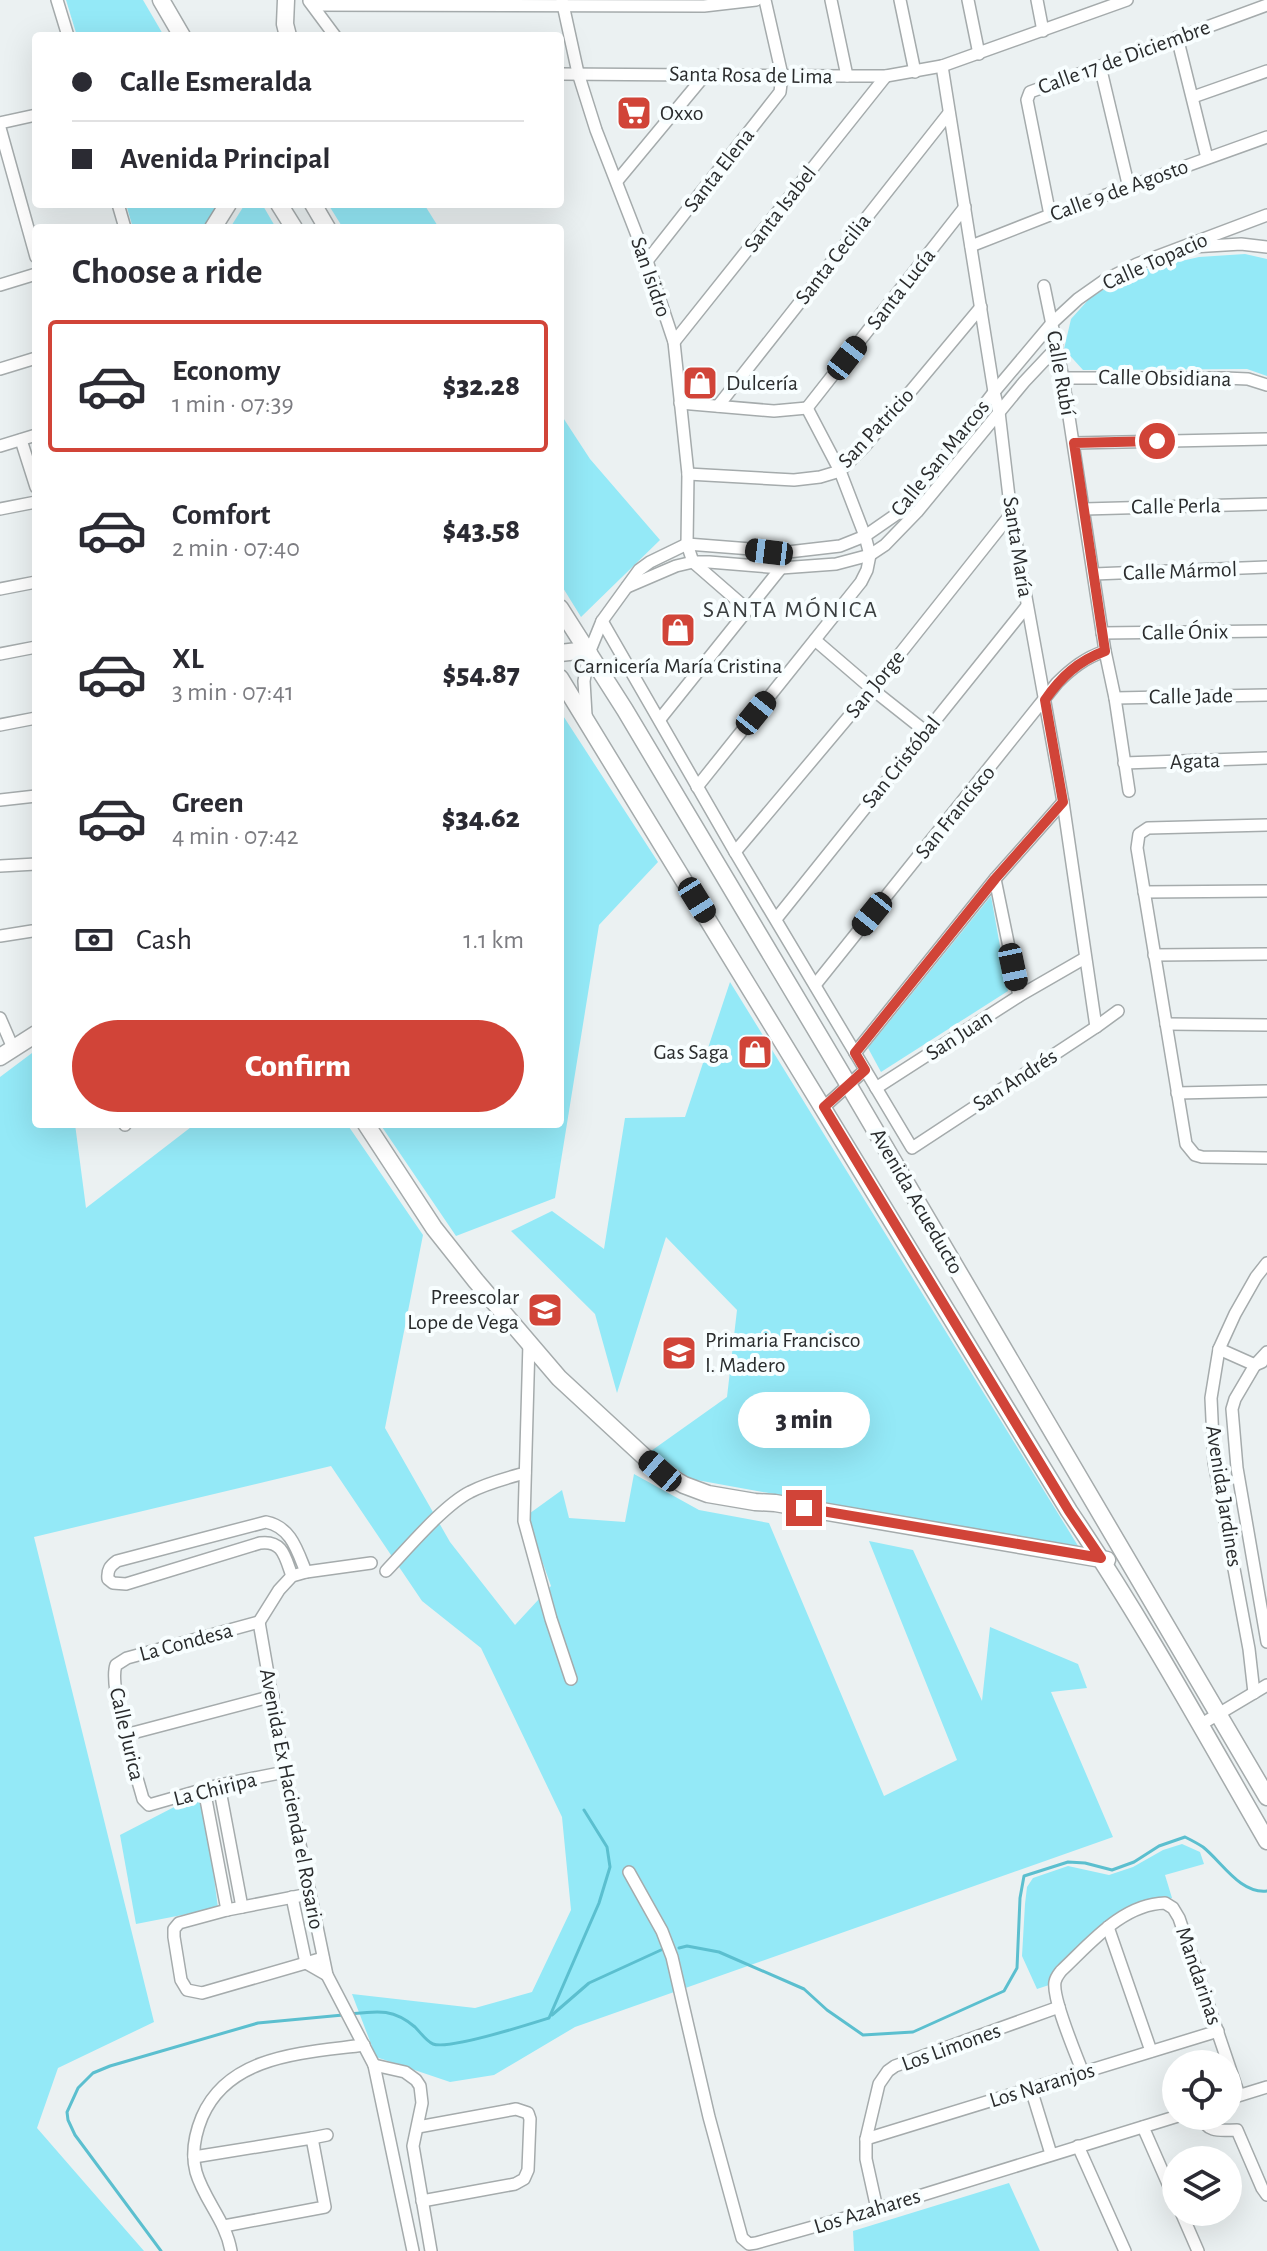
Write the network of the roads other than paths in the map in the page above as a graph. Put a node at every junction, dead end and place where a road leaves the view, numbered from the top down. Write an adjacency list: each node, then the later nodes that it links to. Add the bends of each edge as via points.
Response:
1 (57, 0): 17 (street)
2 (161, 0): 18 (street)
3 (286, 0): 19 (street)
4 (756, 0): 13 (street)
5 (765, 0): 30 (street)
6 (831, 0): 31 (street)
7 (900, 0): 26 (street)
8 (968, 0): 22 (street)
9 (1037, 0): 16 (street)
10 (1127, 0): 14 (street, Santa Rosa de Lima)
11 (562, 2): 12 (street); 13 (street); 27 (street, San Isidro)
12 (311, 3): 20 (street)
13 (721, 3)
14 (1111, 3): 16 (street, Santa Rosa de Lima)
15 (1267, 5): 21 (street, Calle 17 de Diciembre)
16 (1043, 31): 22 (street, Santa Rosa de Lima)
17 (67, 32)
18 (180, 32)
19 (283, 32)
20 (332, 32)
21 (1177, 37): 24 (street, Calle 17 de Diciembre); 33 (street)
22 (979, 54): 23 (street, Santa Rosa de Lima)
23 (942, 66): 26 (street, Santa Rosa de Lima); 34 (street, Santa María)
24 (1100, 66): 40 (street); 42 (street, Calle 17 de Diciembre, via 1028,95)
25 (1267, 71): 33 (street)
26 (915, 72): 32 (street, Santa Rosa de Lima)
27 (578, 73): 28 (street, Santa Rosa de Lima); 29 (street, Santa Rosa de Lima); 39 (street, San Isidro)
28 (564, 74)
29 (705, 75): 30 (street, Santa Rosa de Lima); 39 (street)
30 (782, 75): 31 (street, Santa Rosa de Lima); 48 (street, Santa Elena, via 776,98)
31 (847, 76): 32 (street, Santa Rosa de Lima)
32 (886, 76): 54 (street, Santa Isabel)
33 (1193, 97): 38 (street)
34 (949, 113): 41 (street, Santa María); 62 (street, Santa Cecilia)
35 (32, 116): 36 (street)
36 (0, 126): 44 (street)
37 (1267, 137): 38 (street, Calle 9 de Agosto)
38 (1207, 158): 40 (street, Calle 9 de Agosto)
39 (617, 181): 48 (street, San Isidro)
40 (1129, 188): 42 (street, Calle 9 de Agosto)
41 (965, 207): 45 (street, Santa María); 63 (street, Santa Lucía)
42 (1050, 215): 45 (street, Calle 9 de Agosto)
43 (1267, 215): 47 (street, Calle Topacio)
44 (32, 242)
45 (971, 246): 52 (street, Santa María)
46 (1267, 247): 47 (street)
47 (1181, 248): 53 (street, Calle Topacio, via 1105,280)
48 (647, 261): 54 (street, San Isidro)
49 (32, 275): 50 (street)
50 (0, 285)
51 (1044, 286): 53 (street, Calle Rubí)
52 (981, 307): 60 (street, Santa María); 70 (street, San Patricio)
53 (1052, 323): 55 (street, Calle Rubí); 60 (street, Calle San Marcos)
54 (674, 342): 61 (street, San Isidro)
55 (1057, 347): 58 (street, Calle Rubí); 64 (street, Calle San Marcos)
56 (32, 359): 57 (street)
57 (0, 369)
58 (1063, 378): 59 (street, Calle Obsidiana, via 1225,378); 68 (street, Calle Rubí)
59 (1267, 385)
60 (994, 392): 64 (street, Santa María); 78 (street, Calle San Marcos, via 904,509)
61 (680, 403): 62 (street); 72 (street, San Isidro)
62 (718, 406): 63 (street)
63 (807, 408): 70 (street)
64 (999, 412): 77 (street, Santa María); 80 (street, Calle San Marcos, via 900,531)
65 (32, 436): 67 (street)
66 (1267, 439): 68 (street)
67 (21, 440): 69 (street); 71 (street)
68 (1074, 443): 76 (street, Calle Rubí)
69 (0, 446)
70 (840, 471): 72 (street, San Patricio, via 794,480); 78 (street)
71 (32, 474)
72 (688, 474): 79 (street, San Isidro)
73 (32, 503): 75 (street)
74 (1267, 504): 76 (street, Calle Perla)
75 (0, 509)
76 (1084, 509): 84 (street, Calle Rubí)
77 (1011, 514): 88 (street, Santa María); 101 (street, San Jorge)
78 (865, 536): 79 (street, Calle San Marcos, via 840,546 788,552); 80 (street)
79 (687, 544): 81 (street, San Isidro); 86 (street, via 650,562)
80 (870, 555): 83 (street, Calle San Marcos); 94 (street, via 861,582)
81 (693, 562): 83 (street, Calle San Marcos); 86 (street, Calle San Marcos); 89 (street)
82 (1267, 567): 84 (street, Calle Mármol)
83 (781, 568): 89 (street)
84 (1094, 574): 93 (street, Calle Rubí)
85 (32, 583): 87 (street)
86 (626, 588): 91 (street)
87 (0, 589)
88 (1027, 606): 104 (street, Santa María); 109 (street, San Cristóbal)
89 (747, 609): 107 (street)
90 (564, 619): 98 (street, Avenida Acueducto)
91 (602, 621): 98 (street); 107 (street)
92 (1267, 631): 93 (street, Calle Ónix)
93 (1102, 633): 96 (street, Calle Rubí)
94 (815, 640): 101 (street); 112 (street)
95 (32, 648): 99 (street)
96 (1105, 651): 103 (street, Calle Rubí); 104 (street, San Francisco, via 1072,668)
97 (564, 652): 98 (street)
98 (589, 653): 106 (street); 141 (street, Avenida Acueducto)
99 (0, 654)
100 (564, 684): 106 (street, Avenida Acueducto)
101 (872, 689): 109 (street); 118 (street, San Jorge)
102 (1267, 695): 103 (street, Calle Jade)
103 (1115, 698): 111 (street, Calle Rubí)
104 (1045, 700): 116 (street, Santa María); 130 (street, San Francisco)
105 (32, 719): 108 (street)
106 (586, 719): 145 (street, Avenida Acueducto)
107 (660, 719): 112 (street)
108 (0, 725)
109 (925, 731): 124 (street, San Cristóbal)
110 (1267, 758): 111 (street, Agata)
111 (1124, 763): 113 (street, Calle Rubí)
112 (697, 787): 118 (street)
113 (1129, 791)
114 (32, 796): 115 (street)
115 (0, 800)
116 (1063, 802): 121 (street); 129 (street, Santa María)
117 (1267, 825): 123 (street, via 1148,828 1139,834 1137,848)
118 (735, 852): 124 (street)
119 (32, 864): 120 (street)
120 (0, 866)
121 (995, 879): 131 (street); 139 (street)
122 (1267, 891): 123 (street)
123 (1144, 892): 128 (street)
124 (776, 919): 130 (street)
125 (32, 931): 126 (street)
126 (0, 936)
127 (1267, 954): 128 (street)
128 (1154, 955): 134 (street)
129 (1085, 958): 131 (street, San Juan); 136 (street, Santa María)
130 (815, 985): 139 (street)
131 (1019, 996): 142 (street, San Juan)
132 (1118, 1011): 136 (street, San Andrés)
133 (0, 1018): 138 (street)
134 (1166, 1024): 135 (street); 144 (street)
135 (1267, 1025)
136 (1096, 1027): 142 (street, San Andrés, via 912,1148)
137 (32, 1036): 138 (street)
138 (6, 1052)
139 (855, 1053): 140 (street)
140 (865, 1070): 141 (street); 142 (street)
141 (848, 1084): 145 (street); 162 (street, Avenida Acueducto)
142 (876, 1088)
143 (1267, 1091): 144 (street)
144 (1177, 1093): 147 (street, via 1186,1144 1195,1155)
145 (824, 1107): 157 (street, Avenida Acueducto)
146 (369, 1128): 149 (street, via 434,1228)
147 (1267, 1158)
148 (1267, 1263): 150 (street, Avenida Jardines)
149 (529, 1343): 154 (street); 157 (street, via 638,1451 684,1485 708,1494)
150 (1219, 1349): 153 (street); 168 (street, Avenida Jardines, via 1211,1398 1213,1450)
151 (1267, 1352): 153 (street, Avenida Jardines)
152 (1267, 1361): 153 (street)
153 (1255, 1365): 164 (street, Avenida Jardines, via 1232,1409)
154 (525, 1473): 159 (street, via 467,1493); 166 (street, via 524,1521)
155 (291, 1537): 156 (street); 156 (street, via 274,1524 259,1523 117,1561 110,1566 108,1579 126,1584 260,1543 276,1543); 160 (street)
156 (281, 1549): 161 (street)
157 (1101, 1558): 162 (street); 171 (street, Avenida Acueducto)
158 (371, 1563): 160 (street)
159 (386, 1571)
160 (306, 1572): 161 (street)
161 (292, 1576): 163 (street)
162 (1143, 1585): 170 (street, Avenida Acueducto)
163 (259, 1622): 165 (street, La Condesa); 169 (street, Avenida Ex Hacienda el Rosario)
164 (1267, 1642)
165 (116, 1665): 172 (street, Calle Jurica)
166 (571, 1679)
167 (1267, 1685): 168 (street)
168 (1254, 1693): 170 (street)
169 (273, 1696): 172 (street); 173 (street, Avenida Ex Hacienda el Rosario)
170 (1219, 1714): 171 (street); 176 (street, Avenida Acueducto)
171 (1200, 1725): 178 (street, Avenida Acueducto)
172 (125, 1735): 177 (street, Calle Jurica)
173 (285, 1772): 174 (street, La Chiripa); 180 (street, Avenida Ex Hacienda el Rosario)
174 (219, 1785): 175 (street, La Chiripa); 182 (street)
175 (204, 1789): 177 (street, La Chiripa, via 153,1806); 183 (street)
176 (1267, 1797)
177 (146, 1803)
178 (1267, 1841)
179 (629, 1872): 213 (street, Los Azahares, via 672,1957 742,2238 756,2243)
180 (309, 1894): 181 (street); 185 (street, Avenida Ex Hacienda el Rosario)
181 (292, 1897): 182 (street); 186 (street, Avenida Ex Hacienda el Rosario)
182 (242, 1907): 183 (street)
183 (227, 1910): 186 (street, via 183,1921 174,1929 187,1990 202,1993)
184 (1108, 1927): 188 (street, via 1061,1971 1055,1983); 189 (street, Mandarinas, via 1152,1905 1169,1904 1179,1918); 192 (street)
185 (323, 1958): 186 (street); 187 (street, Avenida Ex Hacienda el Rosario)
186 (306, 1963): 187 (street, Avenida Ex Hacienda el Rosario)
187 (327, 1975): 190 (street, Avenida Ex Hacienda el Rosario)
188 (1059, 2007): 194 (street); 206 (street, Los Limones, via 888,2071 879,2084)
189 (1218, 2031): 191 (street, Mandarinas); 192 (street, Los Naranjos)
190 (364, 2045): 193 (street, Avenida Ex Hacienda el Rosario); 209 (street, via 285,2057 229,2080 205,2112)
191 (1222, 2050)
192 (1151, 2051): 194 (street, Los Naranjos)
193 (374, 2065): 199 (street, via 416,2080 422,2094); 217 (street, Avenida Ex Hacienda el Rosario)
194 (1083, 2073): 196 (street, Los Naranjos)
195 (1267, 2087): 197 (street)
196 (1031, 2089): 206 (street, Los Naranjos); 208 (street)
197 (1242, 2094)
198 (1162, 2121): 200 (street, Los Azahares)
199 (418, 2127): 212 (street, via 413,2146); 212 (street, via 516,2109 530,2119 524,2179)
200 (1143, 2127): 207 (street, Los Azahares); 210 (street)
201 (1215, 2130): 202 (street)
202 (1237, 2130)
203 (1237, 2130): 211 (street)
204 (327, 2135): 205 (street)
205 (312, 2138): 209 (street); 214 (street, via 330,2206)
206 (866, 2139): 213 (street, Los Limones)
207 (1078, 2146): 208 (street, Los Azahares); 219 (street)
208 (1051, 2154): 213 (street, Los Azahares)
209 (194, 2157): 214 (street, via 199,2180)
210 (1162, 2170)
211 (1267, 2195)
212 (422, 2201): 218 (street)
213 (877, 2209)
214 (224, 2226): 216 (street)
215 (1187, 2226): 220 (street)
216 (231, 2251)
217 (413, 2251)
218 (431, 2251)
219 (1125, 2251)
220 (1198, 2251)

